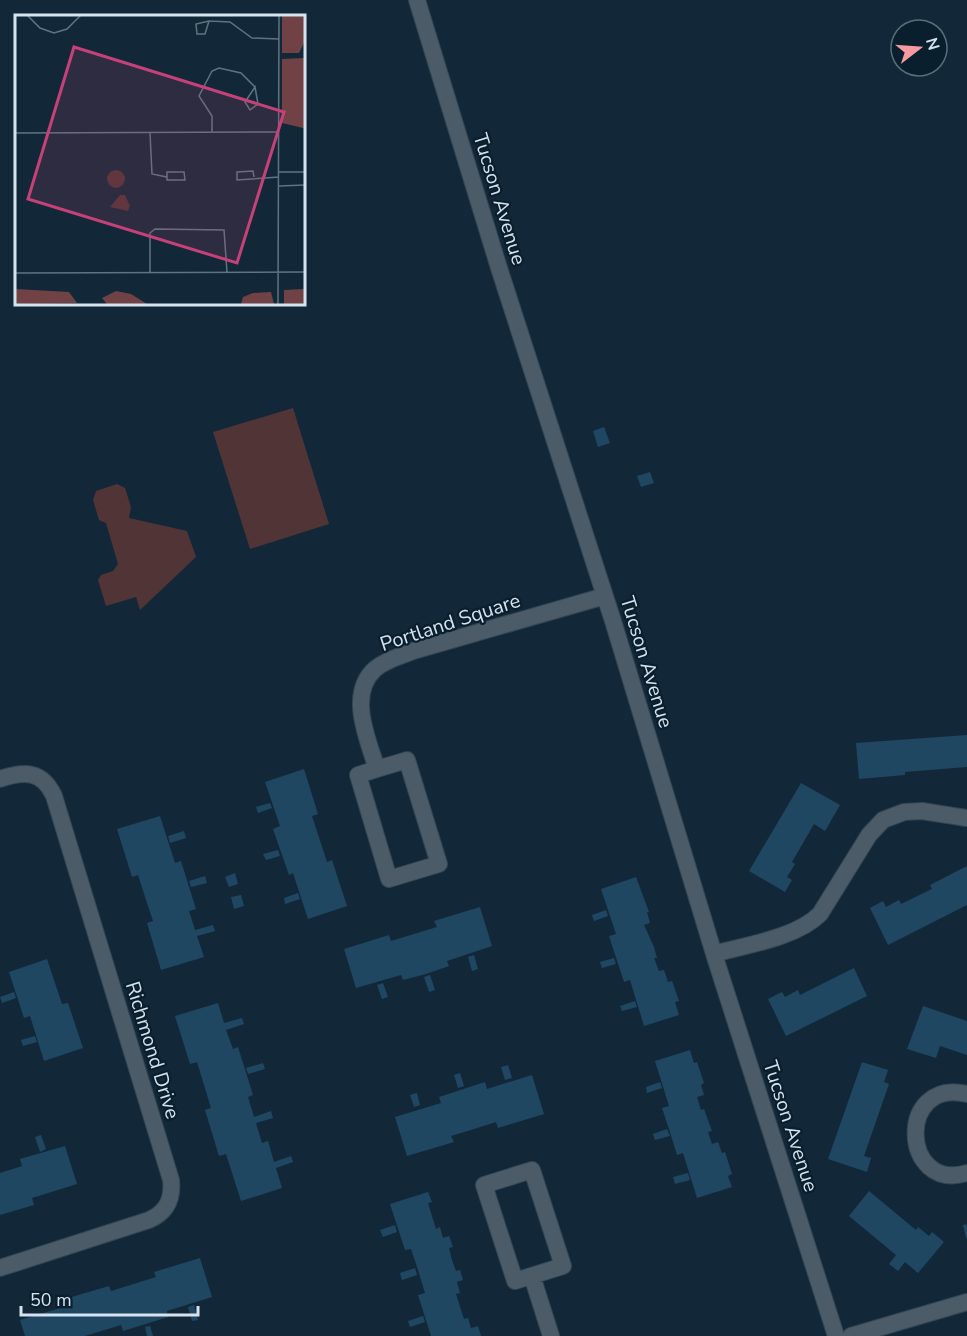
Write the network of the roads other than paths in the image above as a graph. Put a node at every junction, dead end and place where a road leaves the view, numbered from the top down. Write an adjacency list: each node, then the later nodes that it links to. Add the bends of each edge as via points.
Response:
1 (417, 0): 2 (street, Tucson Avenue)
2 (605, 596): 3 (street, Portland Square, via 413,651 375,669 364,686 361,708); 6 (street, Tucson Avenue)
3 (377, 770): 3 (street, via 407,760 439,864 389,879 358,776)
4 (0, 779): 9 (street, Richmond Drive, via 18,773 32,774 45,782 54,796 172,1190 166,1208 149,1220)
5 (967, 818): 6 (street, via 922,811 904,812 884,820 869,835 820,914 810,923)
6 (714, 954): 13 (street, Tucson Avenue)
7 (967, 1094): 8 (street, via 943,1094 927,1103 919,1113 914,1138 924,1161 933,1169 956,1175)
8 (967, 1173)
9 (0, 1268)
10 (532, 1276): 10 (street, via 563,1266 532,1170 484,1185 515,1281); 12 (street)
11 (967, 1302): 14 (street)
12 (551, 1336)
13 (836, 1336)
14 (852, 1336)

